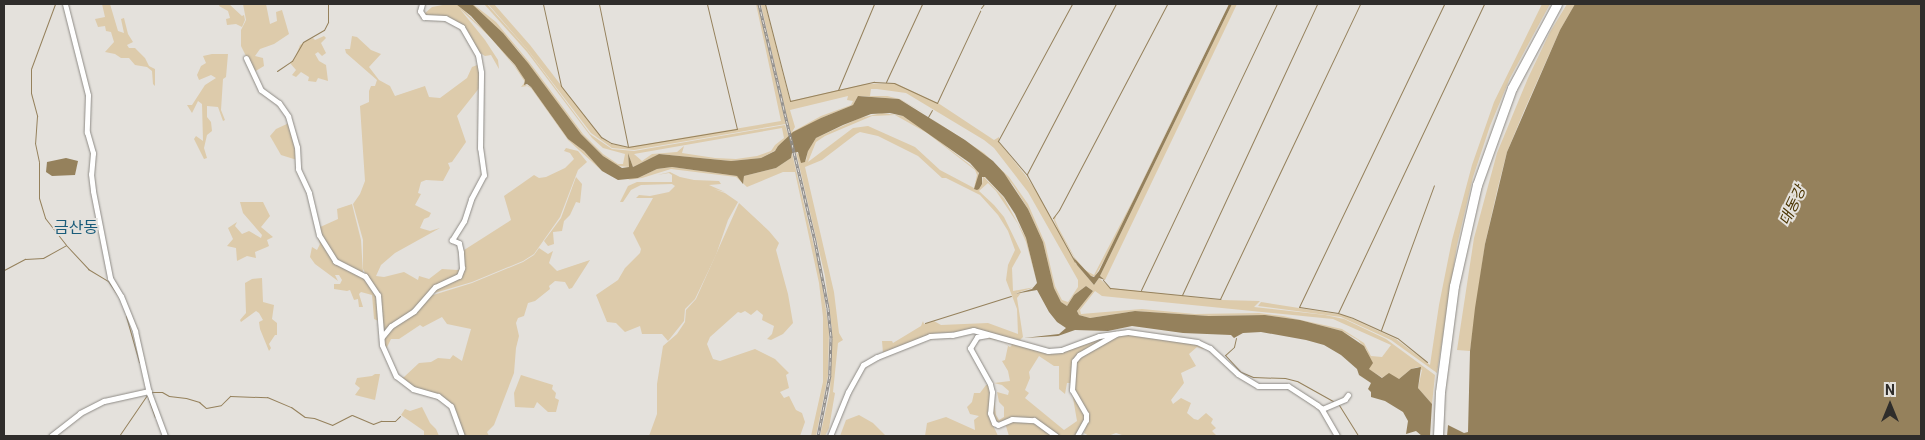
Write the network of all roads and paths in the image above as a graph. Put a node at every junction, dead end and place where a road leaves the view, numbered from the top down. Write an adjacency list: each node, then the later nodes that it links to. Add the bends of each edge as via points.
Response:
1 (65, 4): 8 (street, via 88,95 93,191 110,278 135,331)
2 (422, 4): 7 (street, via 420,11 424,17 445,18 462,27 478,55 481,72 480,148 484,176 452,240 460,246 462,268 459,276 435,288 414,311 391,326)
3 (1557, 4): 18 (highway, via 1512,88 1477,185 1454,286)
4 (246, 58): 7 (street, via 261,90 279,103 288,116 297,146 298,169 309,193 322,239 335,261 365,276 376,292)
5 (1116, 333): 6 (street, via 1055,351 1034,349); 10 (street, via 1137,332 1204,344 1246,380 1258,386 1291,387); 16 (street, via 1078,354 1074,361 1072,390 1086,414)
6 (991, 336): 14 (street, via 972,330 930,336 863,365); 15 (street, via 977,337 970,348 990,384 990,413 994,424 1012,419 1034,420)
7 (382, 337): 13 (street, via 384,351 398,379 412,389 438,396 451,406)
8 (149, 391): 11 (street, via 104,400); 12 (street)
9 (1348, 395): 10 (street)
10 (1322, 409): 17 (street)
11 (51, 436)
12 (165, 436)
13 (462, 436)
14 (830, 436)
15 (1056, 436)
16 (1077, 436)
17 (1337, 436)
18 (1438, 436)

